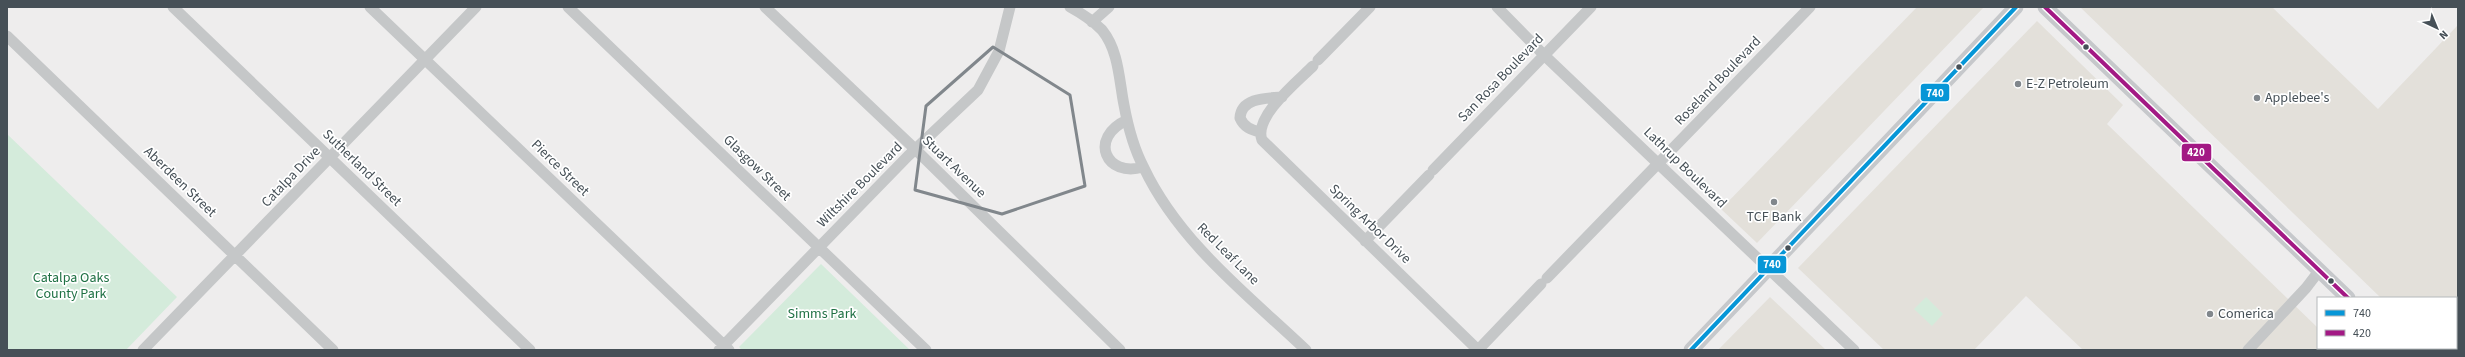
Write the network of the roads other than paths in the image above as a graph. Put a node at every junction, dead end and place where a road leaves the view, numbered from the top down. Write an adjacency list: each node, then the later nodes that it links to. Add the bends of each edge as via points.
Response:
1 (173, 7): 23 (street, Sutherland Street)
2 (370, 7): 18 (street, Pierce Street)
3 (476, 7): 18 (street, Catalpa Drive)
4 (568, 7): 27 (street, Glasgow Street)
5 (765, 7): 22 (street, Stuart Avenue)
6 (1010, 7): 22 (street, Wiltshire Boulevard, via 999,51 985,78 966,103)
7 (1070, 7): 15 (street, Red Leaf Lane)
8 (1109, 7): 15 (street)
9 (1370, 7): 19 (street)
10 (1497, 7): 17 (street, Lathrup Boulevard)
11 (1590, 7): 17 (street, San Rosa Boulevard)
12 (1810, 7): 24 (street, Roseland Boulevard)
13 (2016, 7): 29 (main road)
14 (2045, 7): 30 (main road)
15 (1092, 22): 20 (street, Red Leaf Lane, via 1102,30 1114,54)
16 (7, 36): 28 (street, Aberdeen Street)
17 (1544, 55): 24 (street, Lathrup Boulevard); 26 (street, San Rosa Boulevard)
18 (426, 60): 23 (street, Catalpa Drive); 32 (street, Pierce Street)
19 (1282, 97): 21 (street, via 1267,115); 21 (street, via 1262,99 1247,105 1240,113 1242,123)
20 (1127, 120): 25 (street, Red Leaf Lane); 25 (street, via 1108,134 1106,153 1122,168)
21 (1260, 132): 26 (street, Spring Arbor Drive, via 1266,145)
22 (915, 149): 27 (street, Wiltshire Boulevard); 37 (street, Stuart Avenue)
23 (330, 158): 28 (street, Catalpa Drive); 35 (street, Sutherland Street)
24 (1659, 164): 29 (street, Lathrup Boulevard); 39 (street, Roseland Boulevard)
25 (1143, 167): 38 (street, Red Leaf Lane, via 1162,201 1189,238)
26 (1366, 241): 39 (street, Spring Arbor Drive)
27 (819, 248): 32 (street, Wiltshire Boulevard); 36 (street, Glasgow Street)
28 (235, 257): 33 (street, Catalpa Drive); 34 (street, Aberdeen Street)
29 (1769, 268): 40 (main road); 41 (street, Lathrup Boulevard)
30 (2319, 271): 31 (main road); 42 (street)
31 (2347, 297)
32 (724, 348)
33 (144, 350)
34 (333, 350)
35 (530, 350)
36 (926, 350)
37 (1120, 350)
38 (1306, 350)
39 (1478, 350)
40 (1692, 350)
41 (1854, 350)
42 (2248, 350)

